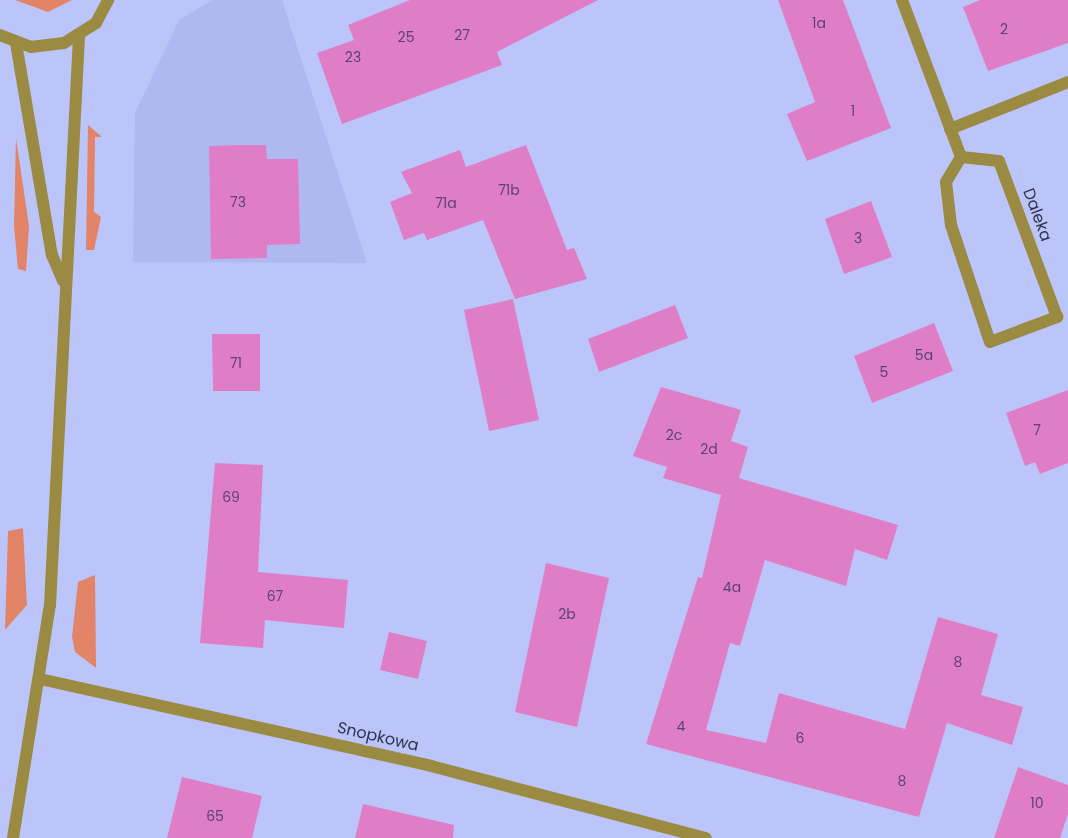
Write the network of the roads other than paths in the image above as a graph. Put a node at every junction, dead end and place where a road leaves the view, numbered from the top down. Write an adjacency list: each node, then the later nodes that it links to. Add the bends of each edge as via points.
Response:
1 (108, 0): 4 (street, via 96,23)
2 (902, 0): 7 (street)
3 (0, 34): 5 (street)
4 (79, 37): 5 (street, via 48,47); 9 (street)
5 (16, 43): 9 (street, via 52,255)
6 (1068, 82): 7 (street)
7 (950, 129): 8 (street)
8 (961, 157): 8 (street, Daleka, via 999,161 1057,317 990,342 951,225 946,182)
9 (63, 280): 10 (street, via 59,482)
10 (40, 679): 11 (street); 12 (street, Snopkowa, via 431,766)
11 (13, 838)
12 (706, 838)

